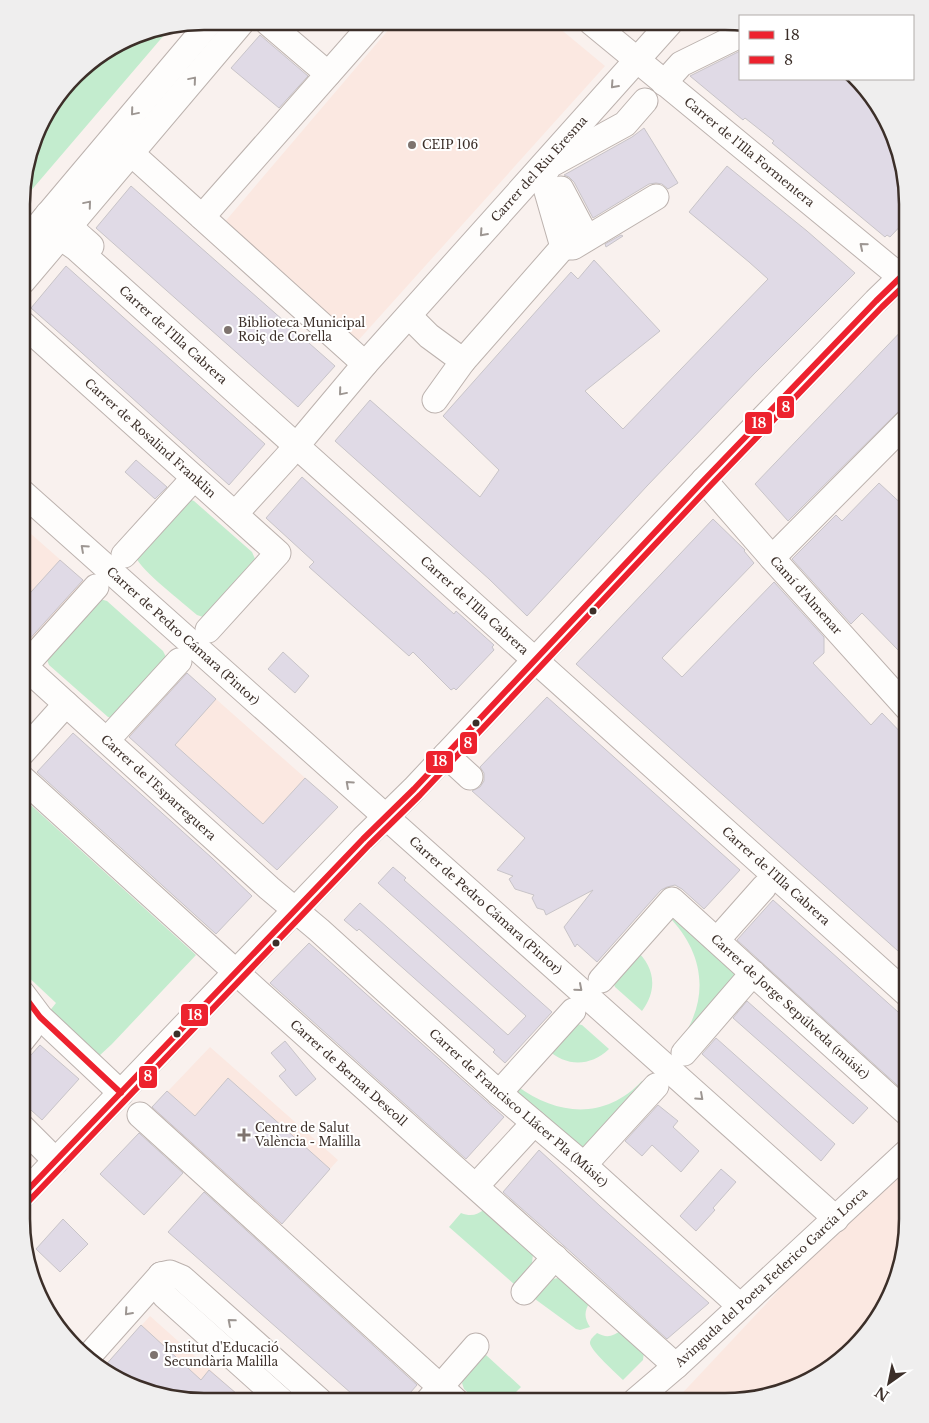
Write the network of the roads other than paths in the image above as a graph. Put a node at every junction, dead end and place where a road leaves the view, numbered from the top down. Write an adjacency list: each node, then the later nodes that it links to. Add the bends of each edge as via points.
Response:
1 (203, 30): 15 (street, one-way to 15)
2 (248, 30): 12 (street, one-way to 2)
3 (266, 30): 9 (street)
4 (367, 30): 9 (street)
5 (600, 30): 8 (street, Carrer de l'Illa Formentera)
6 (664, 30): 8 (street, Carrer del Riu Eresma)
7 (739, 35): 10 (street, via 681,64)
8 (636, 60): 10 (street, Carrer de l'Illa Formentera); 24 (street, Carrer del Riu Eresma, one-way to 24)
9 (328, 74): 16 (street)
10 (664, 83): 21 (street, Carrer de l'Illa Formentera, one-way to 10)
11 (646, 101): 13 (street, via 625,124 550,165)
12 (132, 154): 16 (street); 17 (street, one-way to 12)
13 (553, 181): 19 (street); 20 (street, Carrer del Riu Eresma, via 546,188)
14 (656, 197): 19 (street)
15 (46, 216): 17 (street, Carrer de l'Illa Cabrera, via 46,227); 18 (street)
16 (202, 217): 27 (street)
17 (66, 231): 22 (street); 30 (street, Carrer de l'Illa Cabrera, via 83,239)
18 (30, 235)
19 (587, 238): 20 (street, via 573,247)
20 (563, 247): 26 (street)
21 (899, 272)
22 (30, 273)
23 (899, 282): 32 (street, via 876,301)
24 (409, 316): 26 (street, via 429,336); 27 (street, Carrer del Riu Eresma)
25 (30, 330): 31 (street, Carrer de Rosalind Franklin)
26 (463, 361): 28 (street)
27 (365, 364): 30 (street, Carrer del Riu Eresma, one-way to 30)
28 (435, 400)
29 (899, 430): 36 (street)
30 (300, 441): 34 (street, Carrer del Riu Eresma); 39 (street, Carrer de l'Illa Cabrera)
31 (194, 478): 34 (street, Carrer de Rosalind Franklin); 35 (street)
32 (704, 480): 36 (street, Camí d'Almenar); 39 (street)
33 (30, 499): 50 (street, Carrer de Pedro Cámara (Pintor), one-way to 33)
34 (235, 514): 38 (street, Carrer de Rosalind Franklin, via 278,553)
35 (124, 556)
36 (772, 558): 43 (street, Camí d'Almenar)
37 (96, 587): 40 (street)
38 (208, 630)
39 (539, 656): 47 (street); 55 (street, Carrer de l'Illa Cabrera); 58 (street, Carrer de l'Illa Cabrera)
40 (30, 658)
41 (180, 661): 45 (street)
42 (30, 671): 44 (street, Carrer de l'Esparreguera)
43 (899, 699)
44 (66, 704): 45 (street, Carrer de l'Esparreguera); 46 (street)
45 (108, 740): 52 (street, Carrer de l'Esparreguera)
46 (30, 744)
47 (446, 755): 48 (street); 50 (street)
48 (470, 777)
49 (30, 785): 54 (street, Carrer de Bernat Descoll)
50 (386, 817): 52 (street); 74 (street, Carrer de Pedro Cámara (Pintor), one-way to 74)
51 (764, 887): 53 (street)
52 (296, 910): 54 (street); 64 (street, Carrer de Francisco Llácer Pla (Músic))
53 (716, 940): 56 (street, Carrer de Jorge Sepúlveda (músic)); 57 (street, Carrer de Jorge Sepúlveda (músic), via 672,900)
54 (237, 972): 63 (street); 72 (street, Carrer de Bernat Descoll)
55 (899, 972)
56 (753, 973): 61 (street); 65 (street, Carrer de Jorge Sepúlveda (músic))
57 (601, 980)
58 (899, 987)
59 (30, 1004): 63 (street)
60 (573, 1011): 64 (street)
61 (684, 1053)
62 (656, 1086): 71 (street)
63 (120, 1093): 70 (street)
64 (498, 1093): 67 (street, Carrer de Francisco Llácer Pla (Músic))
65 (899, 1106)
66 (140, 1115): 84 (street)
67 (534, 1122): 71 (street, Carrer de Francisco Llácer Pla (Músic)); 72 (street)
68 (30, 1135): 70 (street)
69 (899, 1160): 74 (street, Avinguda del Poeta Federico García Lorca)
70 (56, 1161): 73 (street)
71 (584, 1165): 78 (street, Carrer de Francisco Llácer Pla (Músic))
72 (476, 1186): 75 (street, Carrer de Bernat Descoll)
73 (30, 1188)
74 (836, 1219): 78 (street, Avinguda del Poeta Federico García Lorca)
75 (555, 1257): 77 (street); 81 (street, Carrer de Bernat Descoll)
76 (161, 1275): 80 (street, one-way to 80); 82 (street, via 158,1285 165,1296); 83 (street, one-way to 76, via 182,1278 170,1273)
77 (524, 1292)
78 (740, 1306): 81 (street, Avinguda del Poeta Federico García Lorca)
79 (476, 1346): 85 (street)
80 (92, 1352)
81 (676, 1366): 86 (street, Avinguda del Poeta Federico García Lorca)
82 (274, 1393)
83 (311, 1393)
84 (438, 1393)
85 (443, 1393)
86 (645, 1393)

